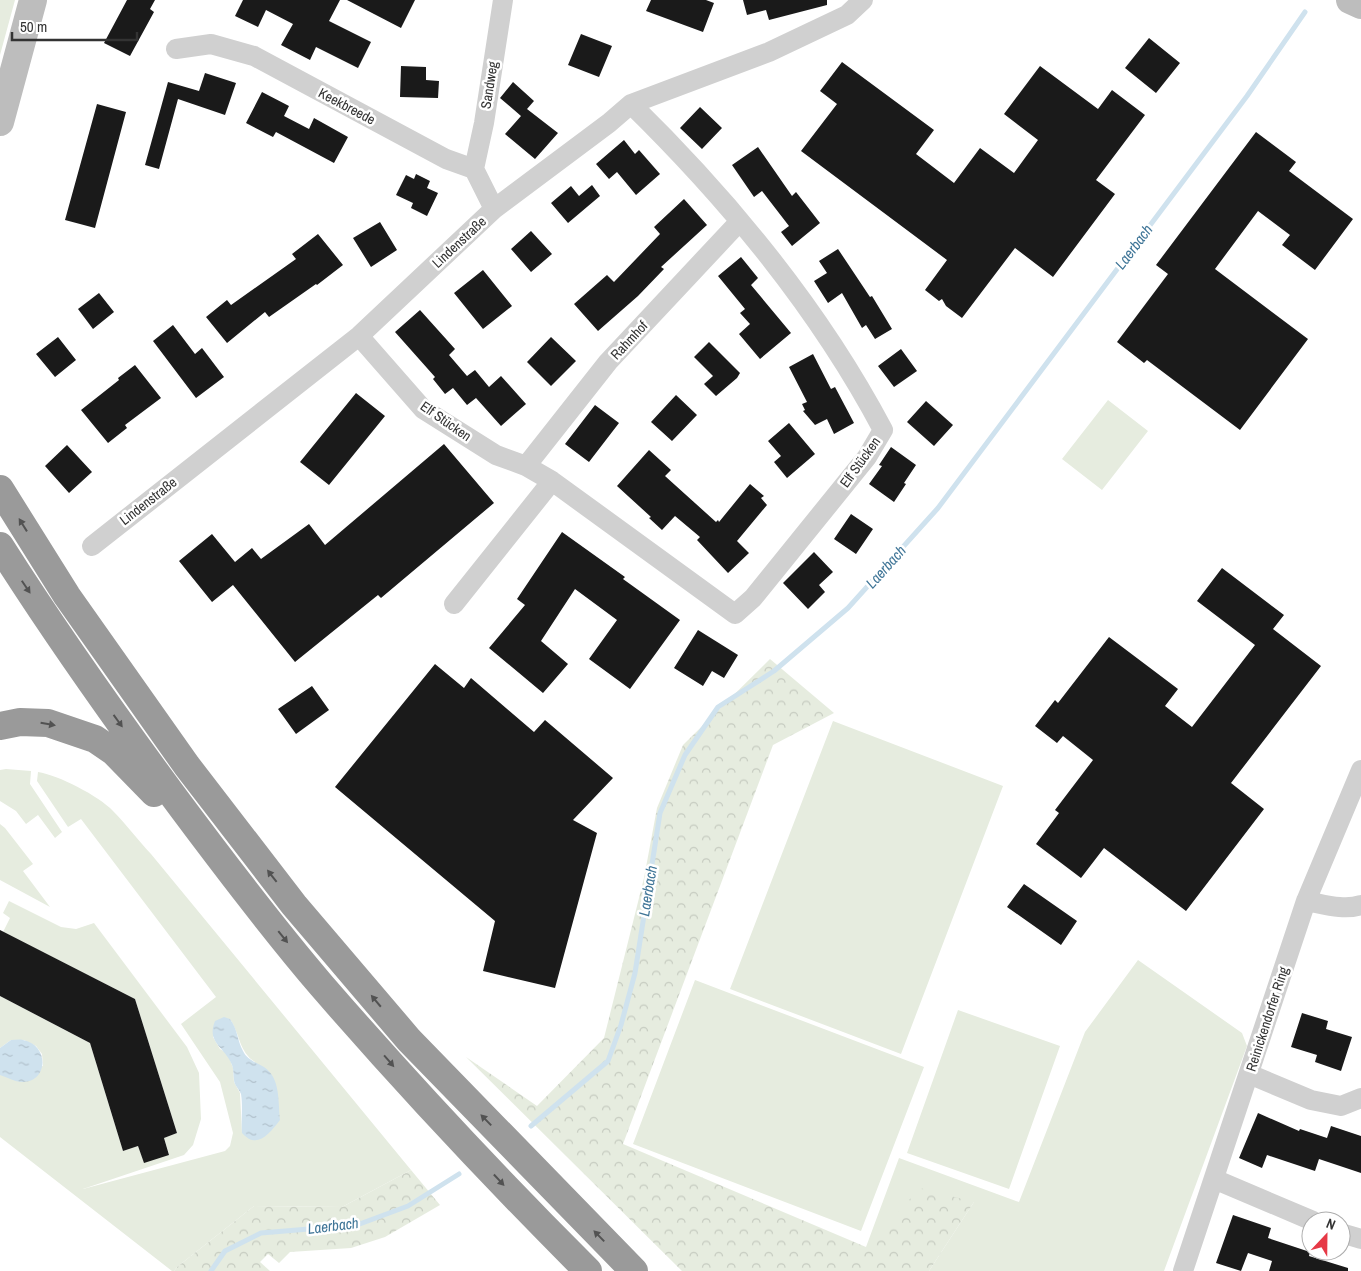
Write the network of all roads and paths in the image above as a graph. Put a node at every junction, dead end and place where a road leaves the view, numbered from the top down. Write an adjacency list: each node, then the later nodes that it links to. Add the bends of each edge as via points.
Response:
1 (33, 0): 8 (main road)
2 (503, 0): 9 (street, Sandweg)
3 (863, 0): 7 (street, Lindenstraße, via 847,15 768,52)
4 (1350, 0): 5 (main road)
5 (1361, 5)
6 (176, 49): 9 (street, Keekbreede, via 211,44 254,56 446,159)
7 (631, 104): 10 (street, Lindenstraße); 11 (street, Elf Stücken, via 674,146)
8 (0, 122)
9 (474, 170): 10 (street)
10 (494, 209): 12 (street, Lindenstraße)
11 (740, 221): 13 (street, Rahmhof, via 608,362); 14 (street, Elf Stücken, via 791,283 859,384 883,430 867,456 753,598 735,614)
12 (359, 336): 13 (street, Elf Stücken, via 423,408 496,455); 17 (street, Lindenstraße)
13 (526, 466): 14 (street, Elf Stücken)
14 (552, 481): 18 (street)
15 (0, 489): 29 (highway, one-way to 15, via 409,1040 294,905 188,766 67,596)
16 (0, 546): 21 (highway, one-way to 21, via 114,717)
17 (92, 546)
18 (454, 604)
19 (0, 726): 21 (highway, one-way to 21, via 20,722 48,723 96,739 114,752)
20 (1361, 770): 22 (street, Reinickendorfer Ring)
21 (230, 872): 28 (highway, one-way to 28, via 321,984 429,1107)
22 (1306, 901): 23 (street, via 1326,905); 24 (street, Reinickendorfer Ring)
23 (1361, 905)
24 (1249, 1074): 25 (street, via 1311,1100 1342,1106); 26 (street, Reinickendorfer Ring)
25 (1361, 1098)
26 (1214, 1179): 27 (street); 30 (street, Reinickendorfer Ring)
27 (1301, 1216)
28 (588, 1271)
29 (634, 1271)
30 (1183, 1271)

